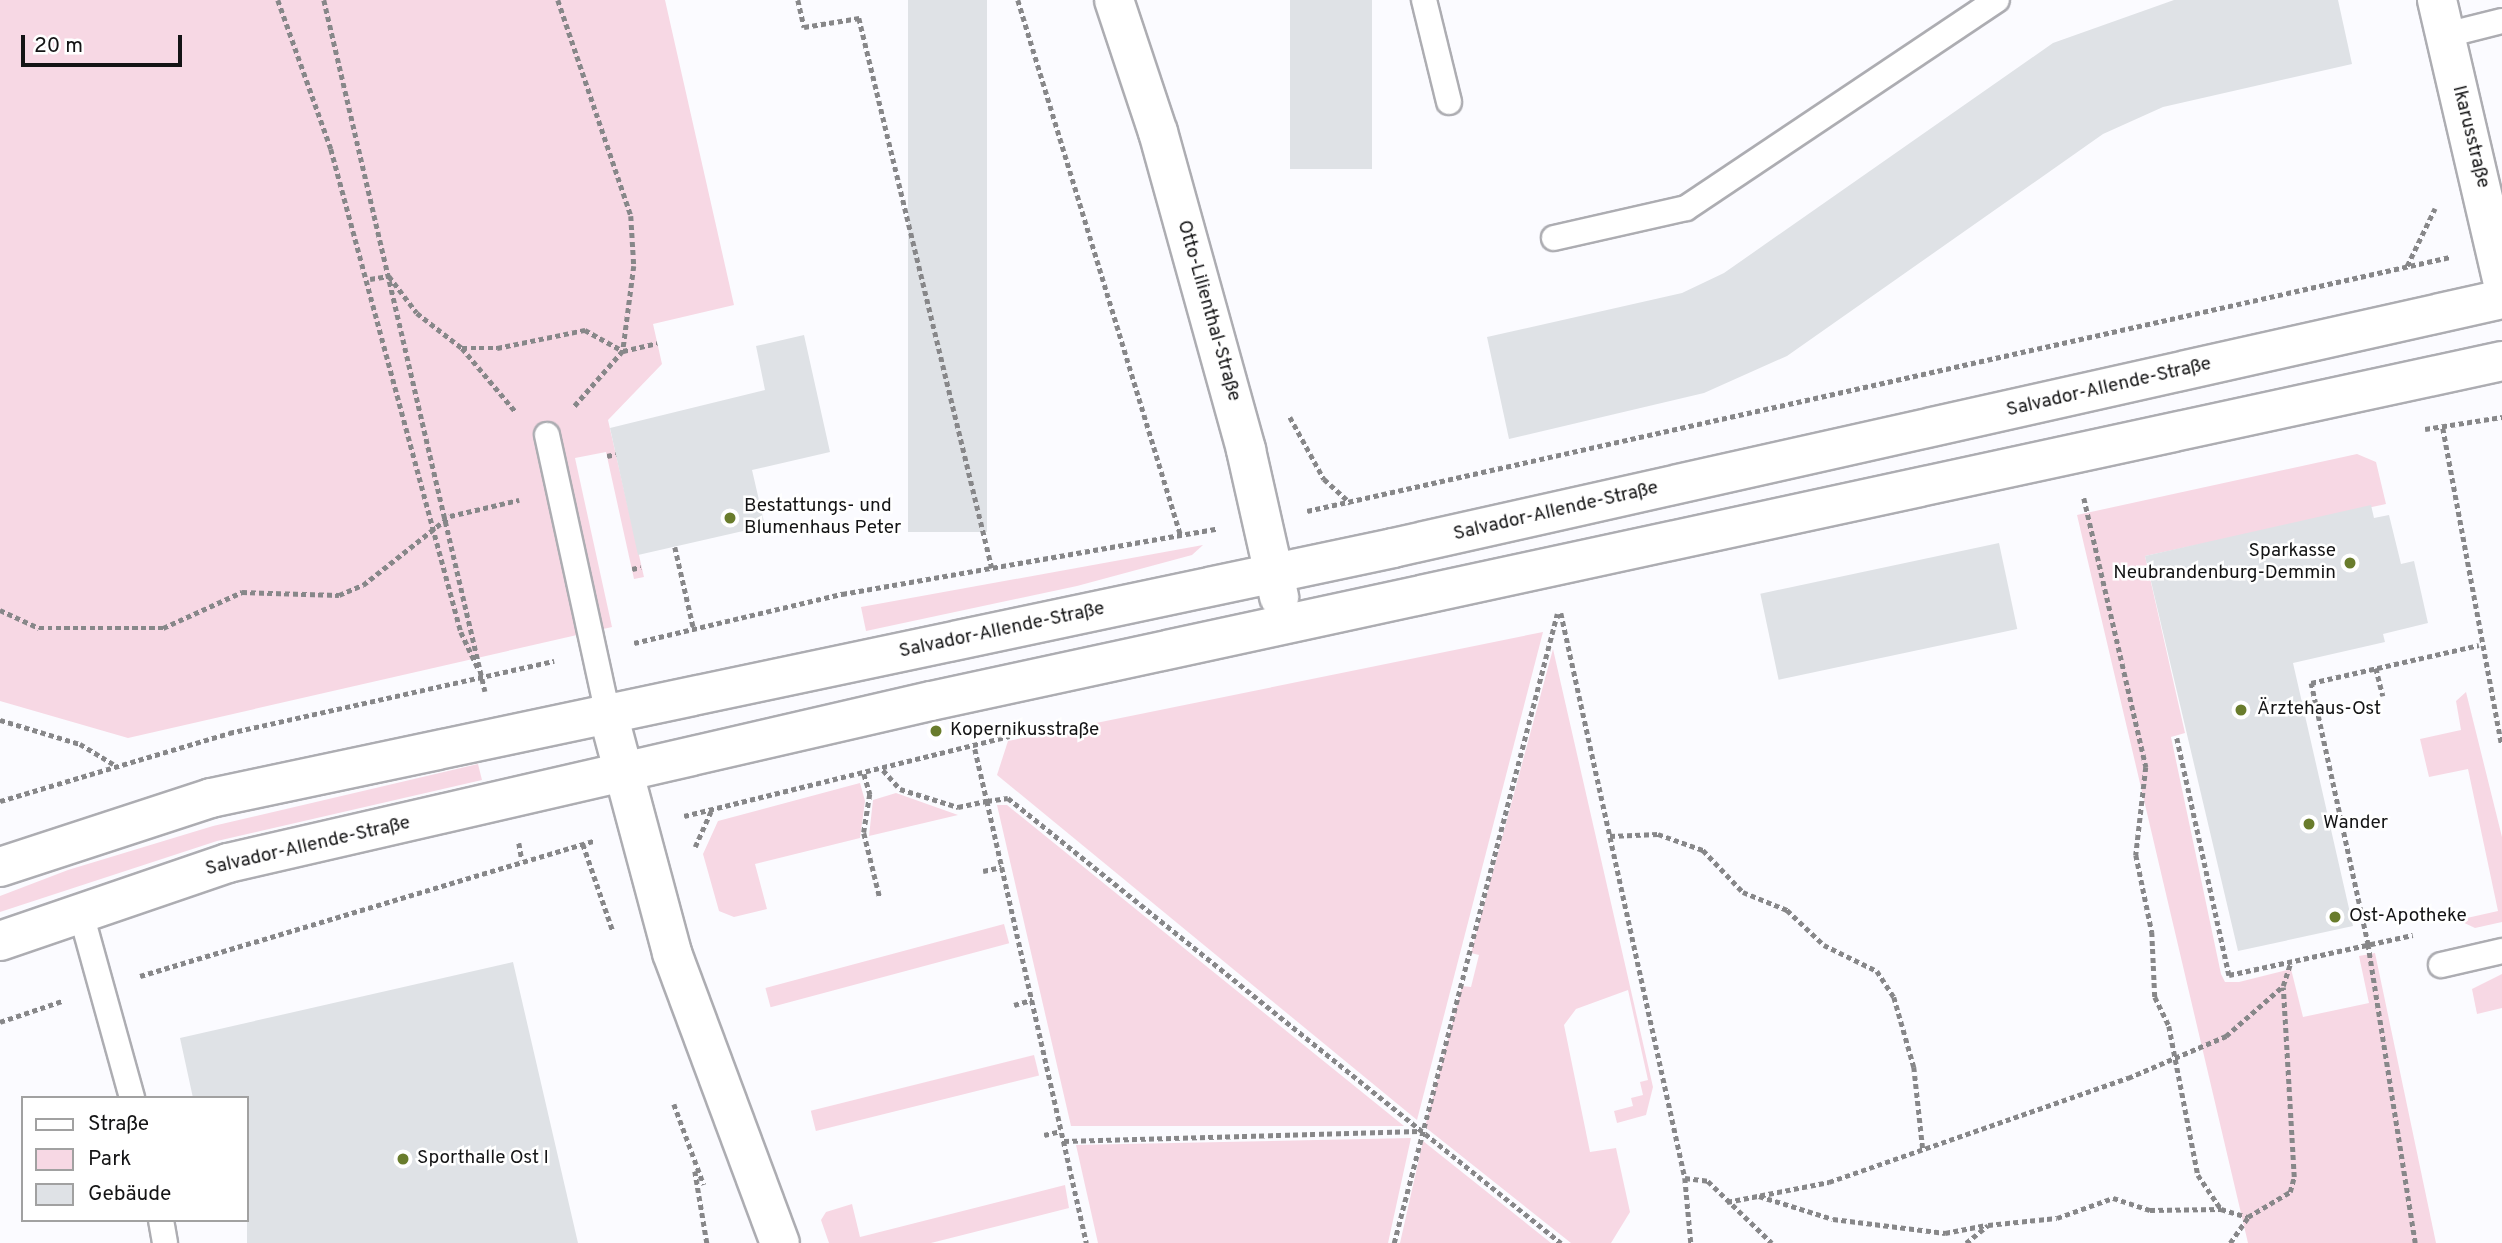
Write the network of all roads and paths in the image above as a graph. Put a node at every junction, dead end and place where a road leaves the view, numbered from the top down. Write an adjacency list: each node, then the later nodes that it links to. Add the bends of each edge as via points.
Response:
1 (278, 0): 16 (path)
2 (324, 0): 15 (path)
3 (558, 0): 21 (path, via 631,216 634,266)
4 (798, 0): 39 (path, via 804,27 859,18)
5 (1018, 0): 36 (path)
6 (1114, 0): 41 (street, Otto-Lilienthal-Straße, via 1195,265)
7 (1424, 0): 11 (lane)
8 (1997, 0): 13 (lane, via 1686,208)
9 (2441, 17): 10 (lane, Ikarusstraße); 17 (street, Ikarusstraße)
10 (2502, 21)
11 (1449, 102)
12 (2434, 193): 14 (path, via 2437,206)
13 (1554, 238)
14 (2406, 266)
15 (389, 276): 16 (path); 20 (path, via 416,313); 34 (path)
16 (370, 279): 35 (path)
17 (2502, 280)
18 (2502, 299): 41 (street, Salvador-Allende-Straße)
19 (657, 344): 21 (path)
20 (462, 348): 21 (path, via 497,348 585,330); 23 (path)
21 (623, 351): 27 (path)
22 (2502, 361): 45 (street, Salvador-Allende-Straße)
23 (500, 399)
24 (2502, 417): 26 (path)
25 (2412, 428): 26 (path)
26 (2444, 431): 47 (path)
27 (547, 435): 30 (lane)
28 (616, 454): 29 (path)
29 (607, 456)
30 (558, 491): 34 (path); 50 (lane)
31 (2097, 494): 32 (path)
32 (2083, 496): 33 (path); 79 (path, via 2146,767 2136,855 2152,932 2155,997 2169,1026)
33 (2070, 499)
34 (450, 516): 35 (path); 35 (path, via 482,677 461,632)
35 (435, 531): 44 (path, via 387,560 363,585 339,595 242,592 163,628 39,628)
36 (1181, 536)
37 (675, 547): 46 (path)
38 (641, 567): 40 (path)
39 (992, 568)
40 (632, 569)
41 (1274, 574): 45 (street, Otto-Lilienthal-Straße); 50 (street, Salvador-Allende-Straße)
42 (1559, 605): 43 (path); 62 (path); 82 (path)
43 (1546, 608)
44 (0, 610)
45 (1285, 627): 59 (street, Salvador-Allende-Straße, via 931,701)
46 (694, 630)
47 (2479, 645): 48 (path); 54 (path)
48 (2376, 668): 49 (path); 70 (path, via 2311,683)
49 (2383, 696)
50 (607, 710): 59 (street); 64 (street, Salvador-Allende-Straße, via 211,798)
51 (0, 720): 56 (path, via 80,744)
52 (1018, 733): 55 (path)
53 (2176, 738): 72 (path, via 2229,975)
54 (2502, 745)
55 (975, 749): 57 (path); 60 (path)
56 (114, 764)
57 (883, 770): 58 (path); 60 (path, via 900,789 958,807)
58 (864, 774): 61 (path); 66 (path, via 870,794 864,833)
59 (622, 776): 61 (street); 67 (street, Salvador-Allende-Straße, via 228,863)
60 (987, 802): 63 (path); 82 (path, via 1008,797)
61 (635, 828): 75 (path); 96 (street, via 672,953)
62 (1610, 836): 85 (path, via 1658,834 1703,850 1743,892 1787,910 1824,946 1877,971 1894,997 1914,1067); 87 (path)
63 (1002, 866): 65 (path); 76 (path)
64 (0, 867)
65 (983, 871)
66 (880, 898)
67 (80, 910): 69 (street, Salvador-Allende-Straße); 75 (lane)
68 (2421, 933): 70 (path)
69 (0, 941)
70 (2368, 945): 72 (path); 104 (path)
71 (2502, 951): 73 (lane)
72 (2291, 962): 74 (path)
73 (2441, 965)
74 (2283, 986): 79 (path, via 2226,1036); 91 (path, via 2294,1177 2290,1192)
75 (105, 987): 78 (path); 80 (lane)
76 (1032, 1000): 77 (path); 81 (path)
77 (1014, 1004)
78 (0, 1022)
79 (2172, 1055): 85 (path, via 2128,1078); 90 (path, via 2198,1175)
80 (132, 1096)
81 (1061, 1131): 83 (path); 84 (path)
82 (1420, 1131): 84 (path); 98 (path); 99 (path)
83 (1044, 1135)
84 (1064, 1142): 97 (path)
85 (1923, 1150): 88 (path, via 1829,1182)
86 (694, 1163): 95 (path)
87 (1685, 1178): 89 (path, via 1708,1181); 100 (path)
88 (1758, 1196): 89 (path); 93 (path, via 1833,1219 1945,1233)
89 (1727, 1202): 101 (path)
90 (2221, 1209): 91 (path); 93 (path, via 2150,1210 2113,1198 2057,1218)
91 (2248, 1217): 103 (path)
92 (161, 1222): 94 (lane)
93 (1988, 1224): 102 (path)
94 (165, 1243)
95 (707, 1243)
96 (780, 1243)
97 (1087, 1243)
98 (1394, 1243)
99 (1561, 1243)
100 (1692, 1243)
101 (1772, 1243)
102 (1966, 1243)
103 (2230, 1243)
104 (2415, 1243)

